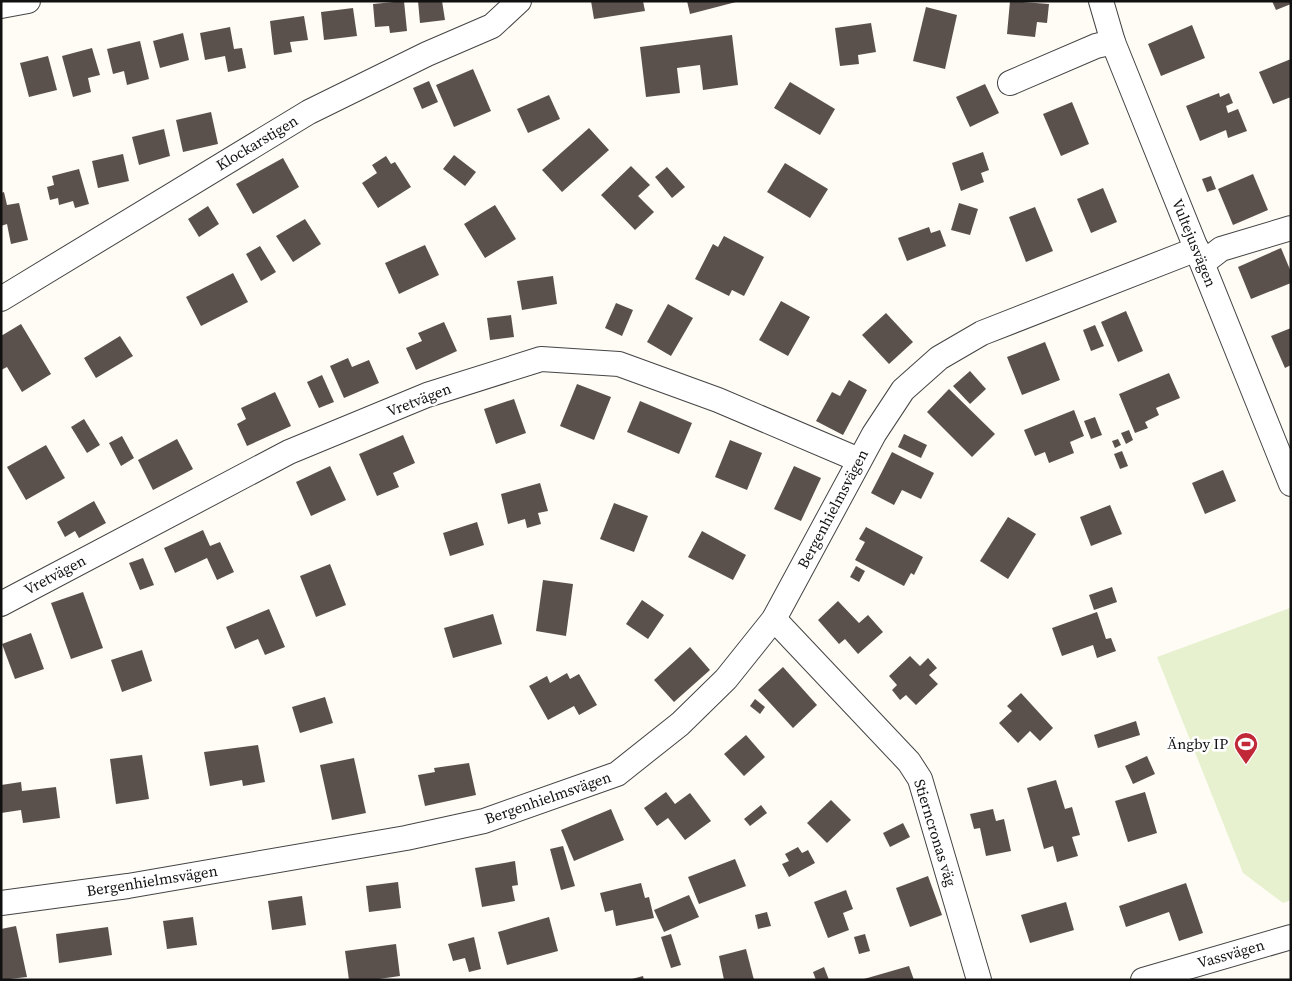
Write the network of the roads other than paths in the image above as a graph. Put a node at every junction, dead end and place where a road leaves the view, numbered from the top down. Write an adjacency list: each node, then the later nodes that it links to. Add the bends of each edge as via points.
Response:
1 (28, 1): 4 (street)
2 (519, 1): 9 (street, Klockarstigen, via 492,26 309,112)
3 (1101, 1): 5 (street, Vultejusvägen)
4 (1, 6)
5 (1113, 42): 6 (street, via 1096,46); 8 (street, Vultejusvägen)
6 (1010, 83)
7 (1291, 228): 8 (street, Bergenhielmsvägen)
8 (1200, 256): 10 (street, Bergenhielmsvägen, via 982,332 939,358 903,390); 11 (street, Vultejusvägen)
9 (1, 299)
10 (860, 460): 12 (street, Vretvägen, via 718,400 619,364 541,359 427,395 289,452); 13 (street, Bergenhielmsvägen)
11 (1291, 484)
12 (1, 604)
13 (774, 619): 14 (street, Bergenhielmsvägen, via 726,679 680,724 618,774 484,821 406,838 128,886); 16 (street, Stierncronas väg, via 909,762 920,779)
14 (1, 903)
15 (1291, 937): 17 (street, Vassvägen)
16 (979, 980)
17 (1143, 980)

